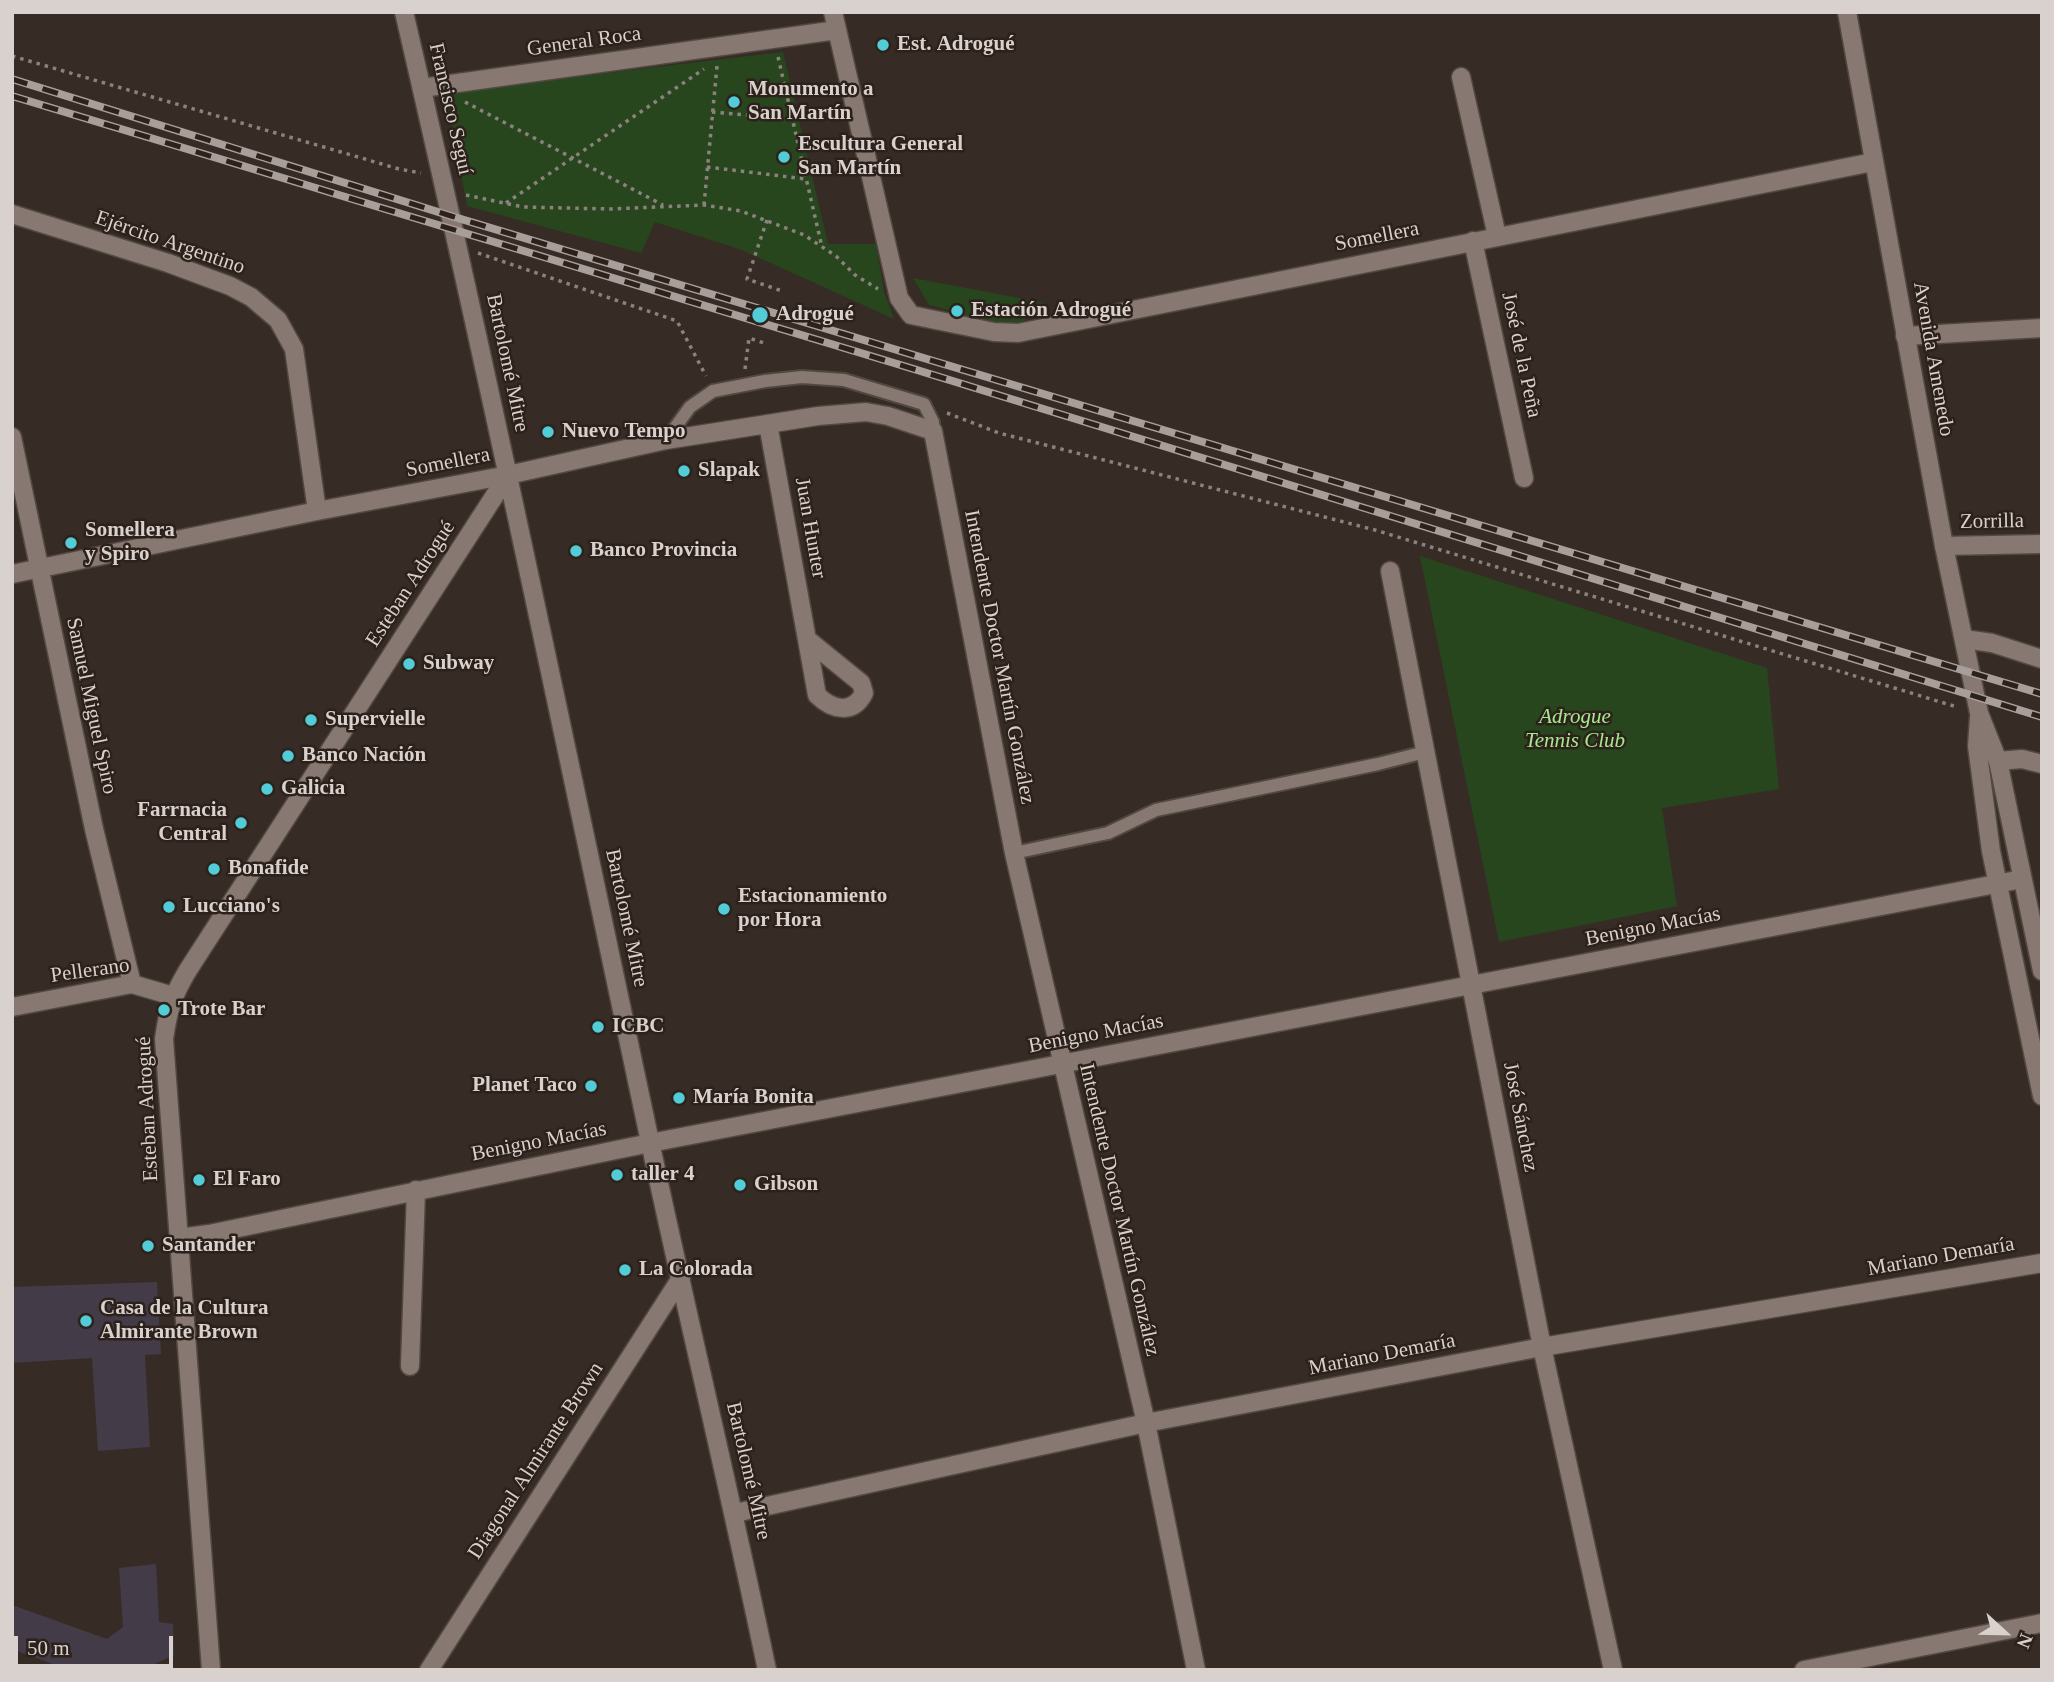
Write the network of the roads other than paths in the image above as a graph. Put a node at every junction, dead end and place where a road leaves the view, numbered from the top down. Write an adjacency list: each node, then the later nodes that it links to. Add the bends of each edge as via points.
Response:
1 (404, 12): 5 (street, Francisco Seguí)
2 (1847, 12): 6 (street, Avenida Amenedo)
3 (835, 21): 5 (street, General Roca, via 774,38); 10 (street, Somellera, via 899,298 911,315 1018,333)
4 (1461, 77): 9 (street)
5 (428, 87): 8 (street, Francisco Seguí)
6 (1873, 162): 9 (street, Somellera); 12 (street, Avenida Amenedo)
7 (12, 215): 19 (street, Ejército Argentino, via 230,286 278,320 294,349)
8 (451, 216): 17 (street, Bartolomé Mitre)
9 (1497, 236): 10 (street, Somellera)
10 (1473, 241): 18 (street, José de la Peña)
11 (2042, 328): 12 (street)
12 (1905, 336): 21 (street, Avenida Amenedo)
13 (768, 424): 14 (street, Somellera, via 866,412); 16 (street, Somellera); 26 (street, Juan Hunter)
14 (933, 431): 16 (lane, via 924,404 844,380 802,377 713,391 690,407); 32 (street, Intendente Doctor Martín González)
15 (12, 437): 22 (street, Samuel Miguel Spiro)
16 (666, 440): 17 (street, Somellera)
17 (508, 475): 19 (street, Somellera); 38 (street, Esteban Adrogué); 43 (street, Bartolomé Mitre)
18 (1524, 478)
19 (317, 511): 22 (street, Somellera)
20 (2042, 544): 21 (street, Zorrilla)
21 (1944, 546): 25 (street, Avenida Amenedo)
22 (39, 569): 24 (street, Somellera); 36 (street, Samuel Miguel Spiro)
23 (1390, 571): 29 (street, José Sánchez)
24 (12, 575)
25 (1964, 639): 27 (street); 28 (street, Avenida Amenedo)
26 (808, 640)
27 (2042, 659)
28 (1979, 713): 30 (street, Avenida Amenedo); 34 (street, Avenida Amenedo, via 1977,746)
29 (1425, 752): 32 (lane, via 1156,810 1108,833); 37 (street, José Sánchez)
30 (1997, 761): 31 (street); 33 (street, Avenida Amenedo)
31 (2042, 764)
32 (1014, 853): 41 (street, Intendente Doctor Martín González)
33 (2022, 879): 34 (street, Benigno Macías); 35 (street, Avenida Amenedo)
34 (1997, 884): 37 (street, Benigno Macías); 40 (street, Avenida Amenedo)
35 (2042, 971)
36 (132, 984): 38 (street, Pellerano); 39 (street, Pellerano)
37 (1471, 986): 41 (street, Benigno Macías); 48 (street, José Sánchez)
38 (173, 996): 45 (street, Esteban Adrogué, via 164,1039)
39 (12, 1007)
40 (2035, 1032): 42 (street, Avenida Amenedo)
41 (1062, 1063): 43 (street, Benigno Macías); 50 (street, Intendente Doctor Martín González)
42 (2042, 1096)
43 (650, 1143): 44 (street, Benigno Macías); 47 (street, Bartolomé Mitre)
44 (416, 1190): 45 (street, Benigno Macías); 49 (street)
45 (179, 1238): 53 (street, Esteban Adrogué)
46 (2042, 1263): 48 (street, Mariano Demaría)
47 (681, 1278): 51 (street, Bartolomé Mitre); 54 (street, Diagonal Almirante Brown)
48 (1542, 1347): 50 (street, Mariano Demaría); 57 (street, José Sánchez)
49 (410, 1366)
50 (1146, 1423): 51 (street, Mariano Demaría); 56 (street, Intendente Doctor Martín González)
51 (734, 1513): 55 (street, Bartolomé Mitre)
52 (2042, 1623): 58 (street)
53 (211, 1670)
54 (429, 1670)
55 (767, 1670)
56 (1196, 1670)
57 (1613, 1670)
58 (1804, 1670)

